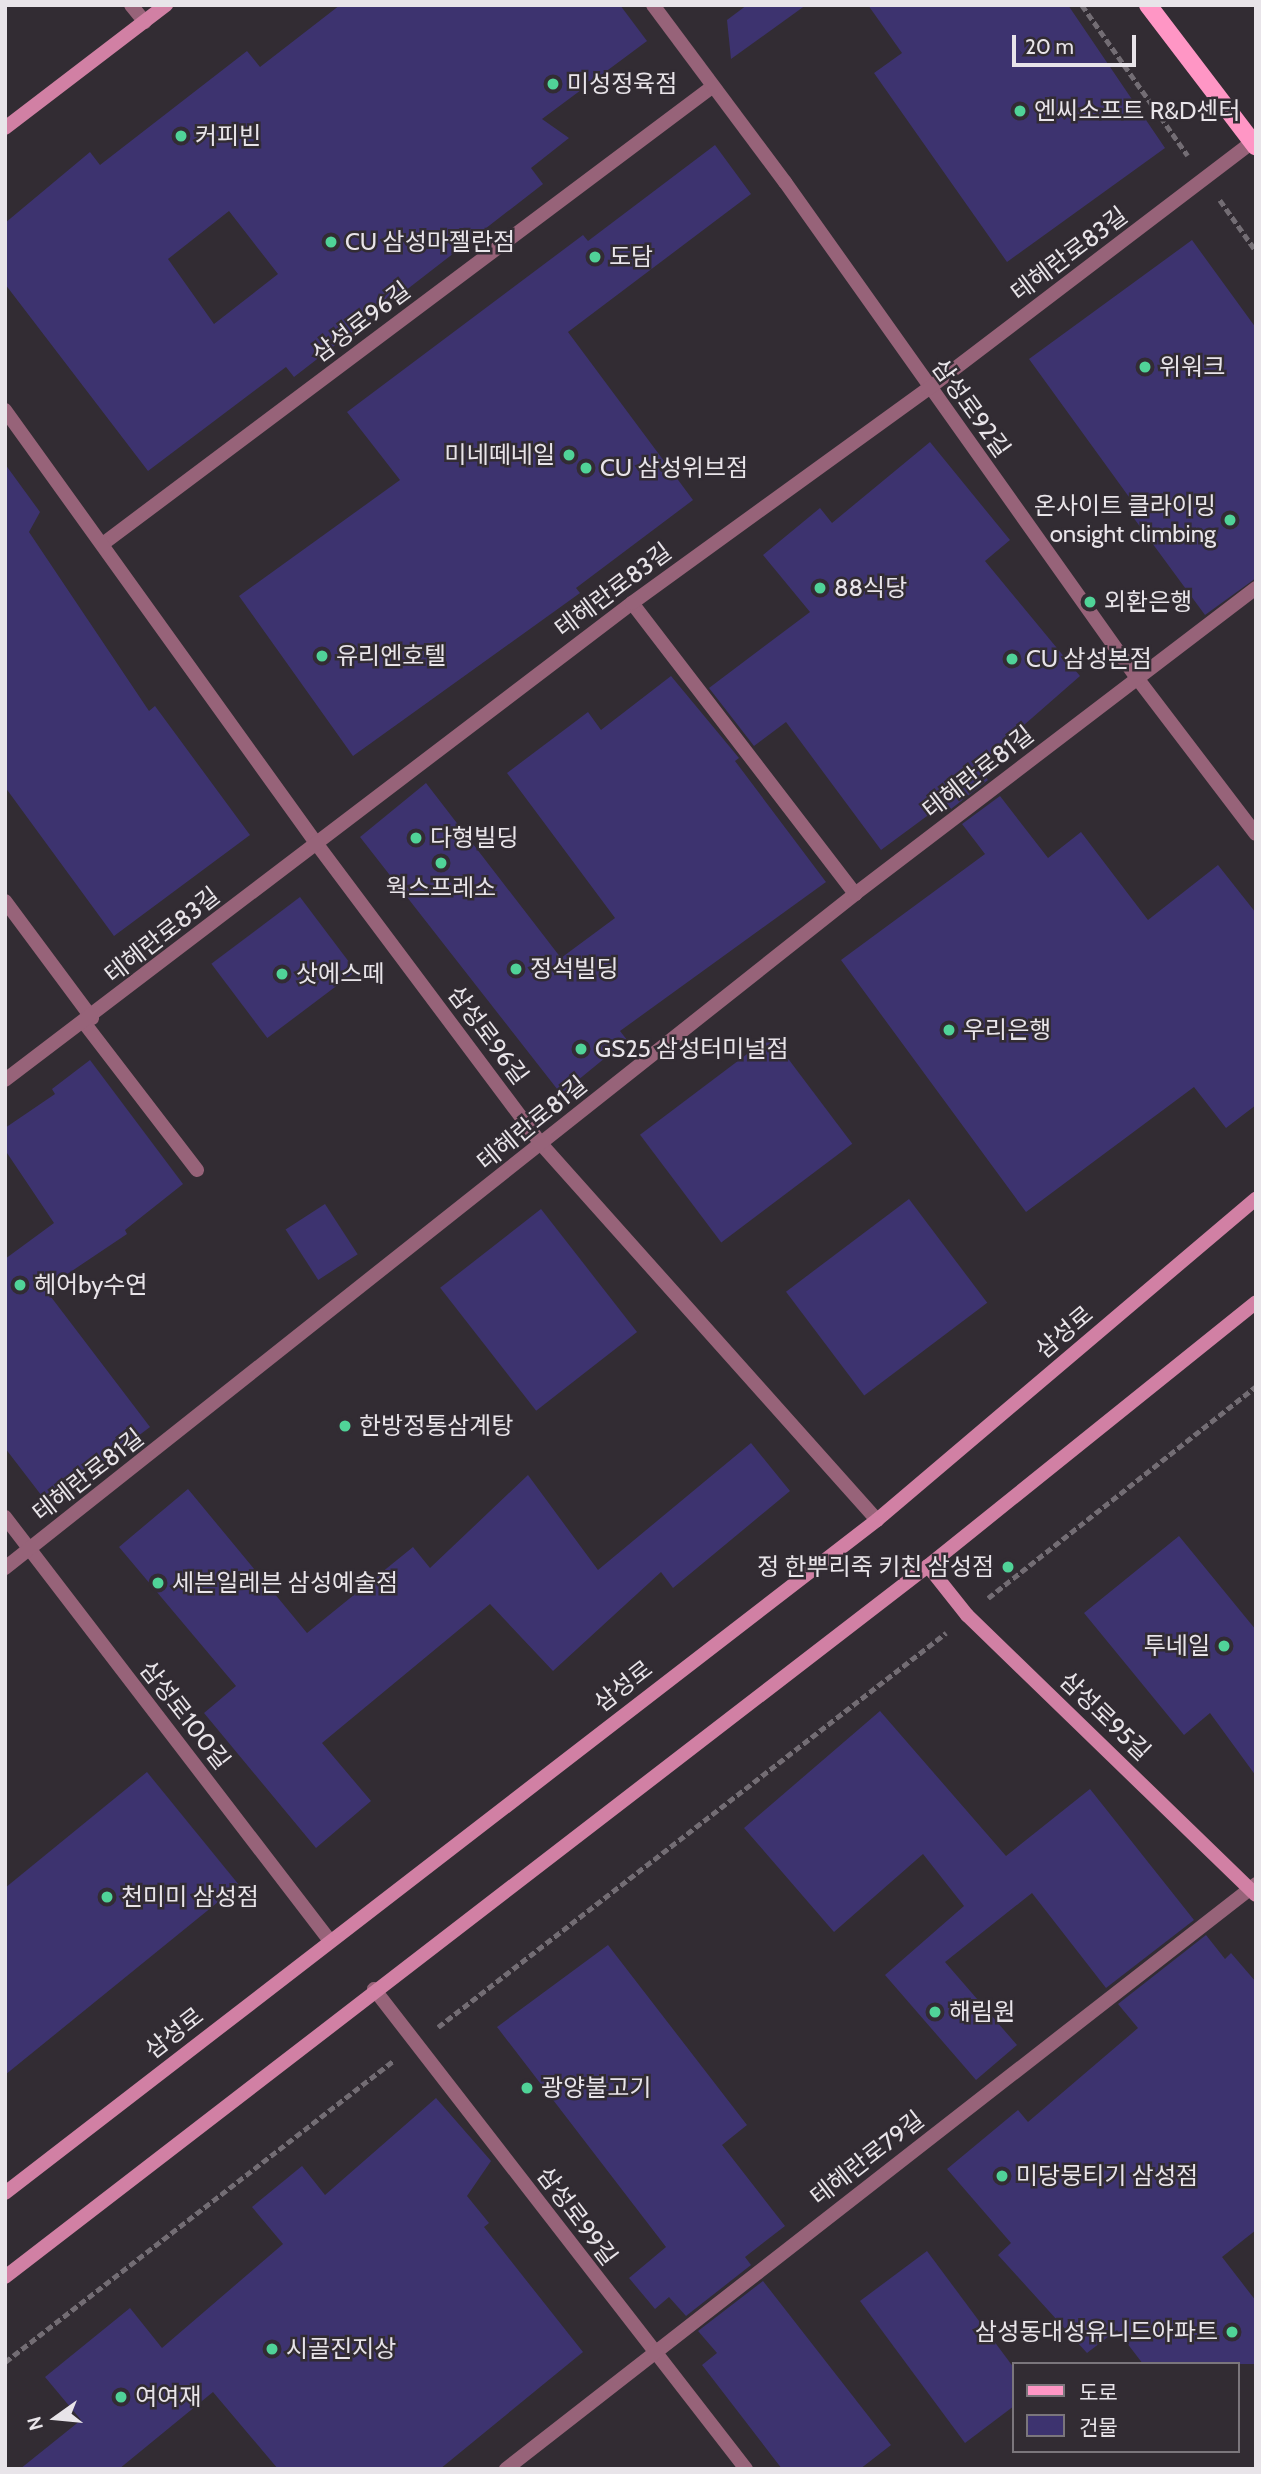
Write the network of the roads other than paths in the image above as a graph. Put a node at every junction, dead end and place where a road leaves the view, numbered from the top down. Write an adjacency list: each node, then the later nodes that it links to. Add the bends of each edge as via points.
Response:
1 (131, 5): 5 (street)
2 (166, 5): 5 (main road)
3 (653, 5): 6 (street, 삼성로92길)
4 (1148, 5): 8 (main road)
5 (145, 22): 7 (main road)
6 (712, 87): 9 (street, 삼성로92길, via 785,182); 11 (street, 삼성로96길)
7 (5, 128)
8 (1255, 143): 9 (street, 테헤란로83길)
9 (928, 389): 13 (street, 테헤란로83길); 14 (street, 삼성로92길)
10 (5, 410): 11 (street, 삼성로96길)
11 (104, 543): 16 (street, 삼성로96길)
12 (1256, 589): 14 (street, 테헤란로81길)
13 (632, 603): 16 (street, 테헤란로83길); 17 (street)
14 (1137, 678): 15 (street, 삼성로92길); 17 (street, 테헤란로81길)
15 (1256, 834)
16 (316, 843): 19 (street, 테헤란로83길); 21 (street, 삼성로96길)
17 (855, 894): 21 (street, 테헤란로81길)
18 (5, 901): 19 (street)
19 (89, 1021): 20 (street, 테헤란로83길); 22 (street)
20 (5, 1080)
21 (542, 1145): 26 (street, 삼성로96길); 27 (street, 테헤란로81길)
22 (197, 1170)
23 (1256, 1199): 26 (main road, 삼성로)
24 (1256, 1302): 28 (main road)
25 (5, 1517): 27 (street, 삼성로100길)
26 (877, 1520): 31 (main road, 삼성로)
27 (30, 1551): 29 (street, 테헤란로81길); 31 (street, 삼성로100길)
28 (928, 1566): 30 (main road, 삼성로95길, via 967,1615); 32 (main road)
29 (5, 1568)
30 (1254, 1889): 35 (street, 테헤란로79길)
31 (330, 1941): 33 (main road, 삼성로)
32 (374, 1989): 34 (main road); 35 (street, 삼성로99길)
33 (5, 2193)
34 (5, 2277)
35 (653, 2353): 36 (street, 테헤란로79길); 37 (street, 삼성로99길)
36 (506, 2469)
37 (746, 2469)

